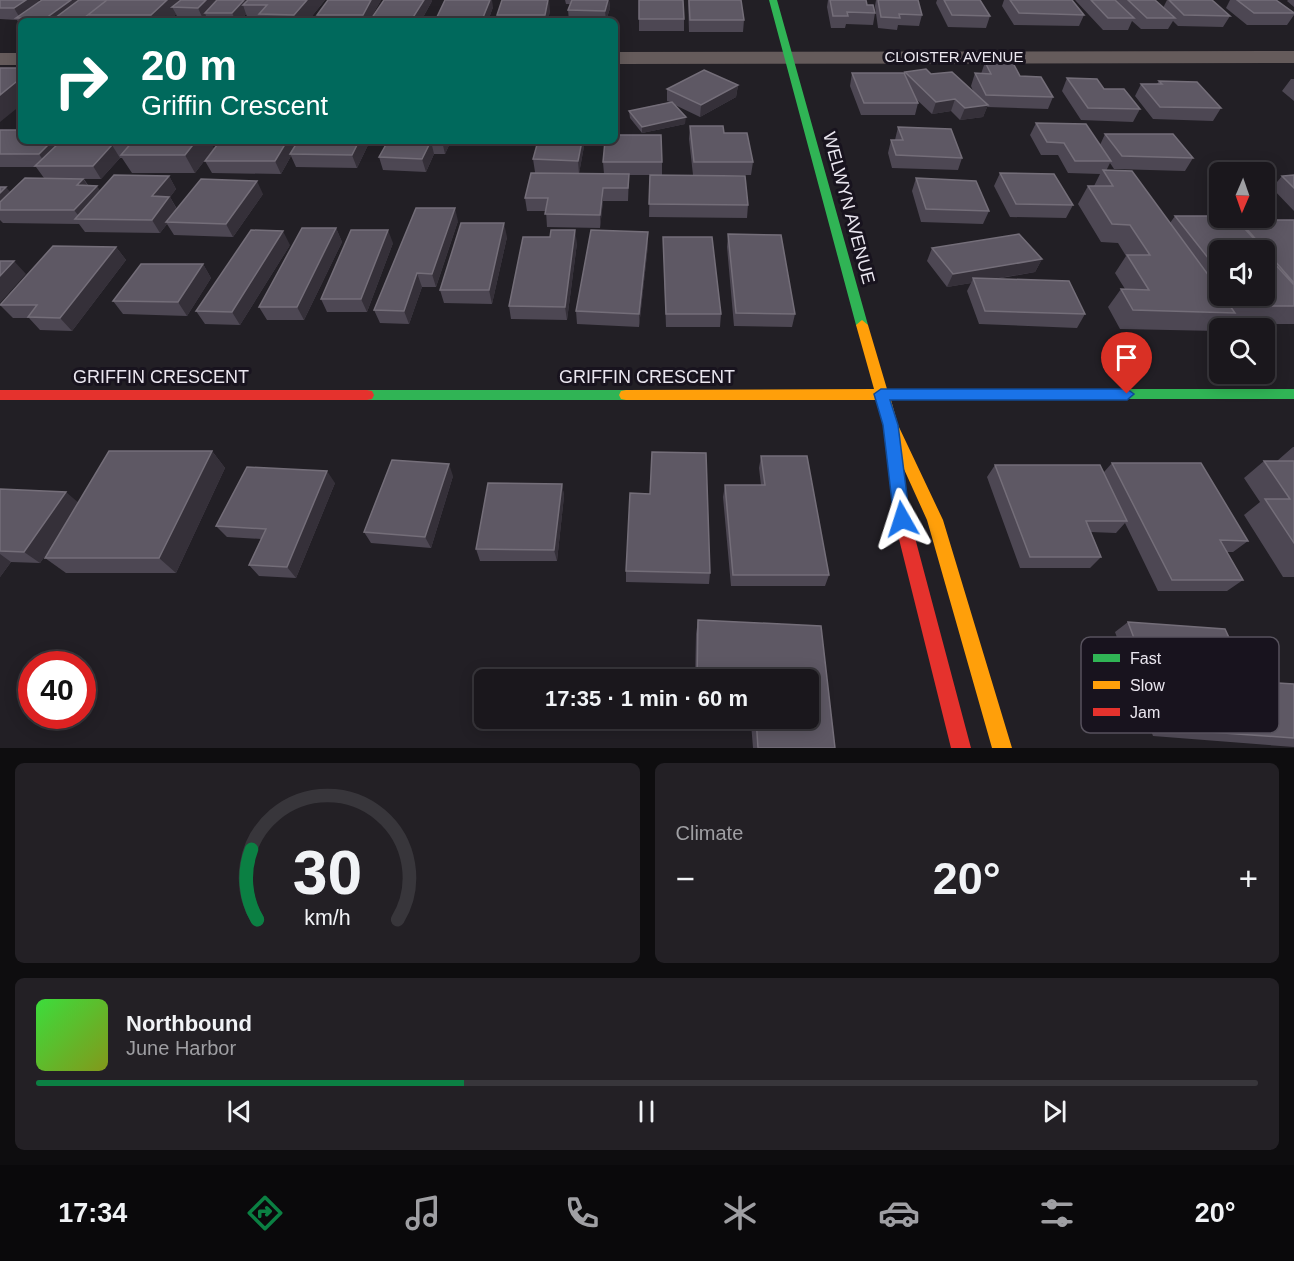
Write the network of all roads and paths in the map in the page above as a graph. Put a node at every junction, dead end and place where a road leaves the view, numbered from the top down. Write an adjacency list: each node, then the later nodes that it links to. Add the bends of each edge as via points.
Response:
1 (773, 0): 2 (street, WELWYN AVENUE)
2 (789, 57): 3 (street, CLOISTER AVENUE); 4 (street, CLOISTER AVENUE); 7 (street, WELWYN AVENUE)
3 (1294, 57)
4 (618, 58)
5 (0, 59): 6 (street)
6 (18, 59)
7 (881, 394): 8 (street, GRIFFIN CRESCENT); 9 (street, GRIFFIN CRESCENT); 10 (street, WELWYN AVENUE)
8 (1294, 394)
9 (0, 395)
10 (891, 425): 11 (street, WELWYN AVENUE, via 902,519); 12 (street, WELWYN AVENUE, via 935,520)
11 (961, 748)
12 (1002, 748)

